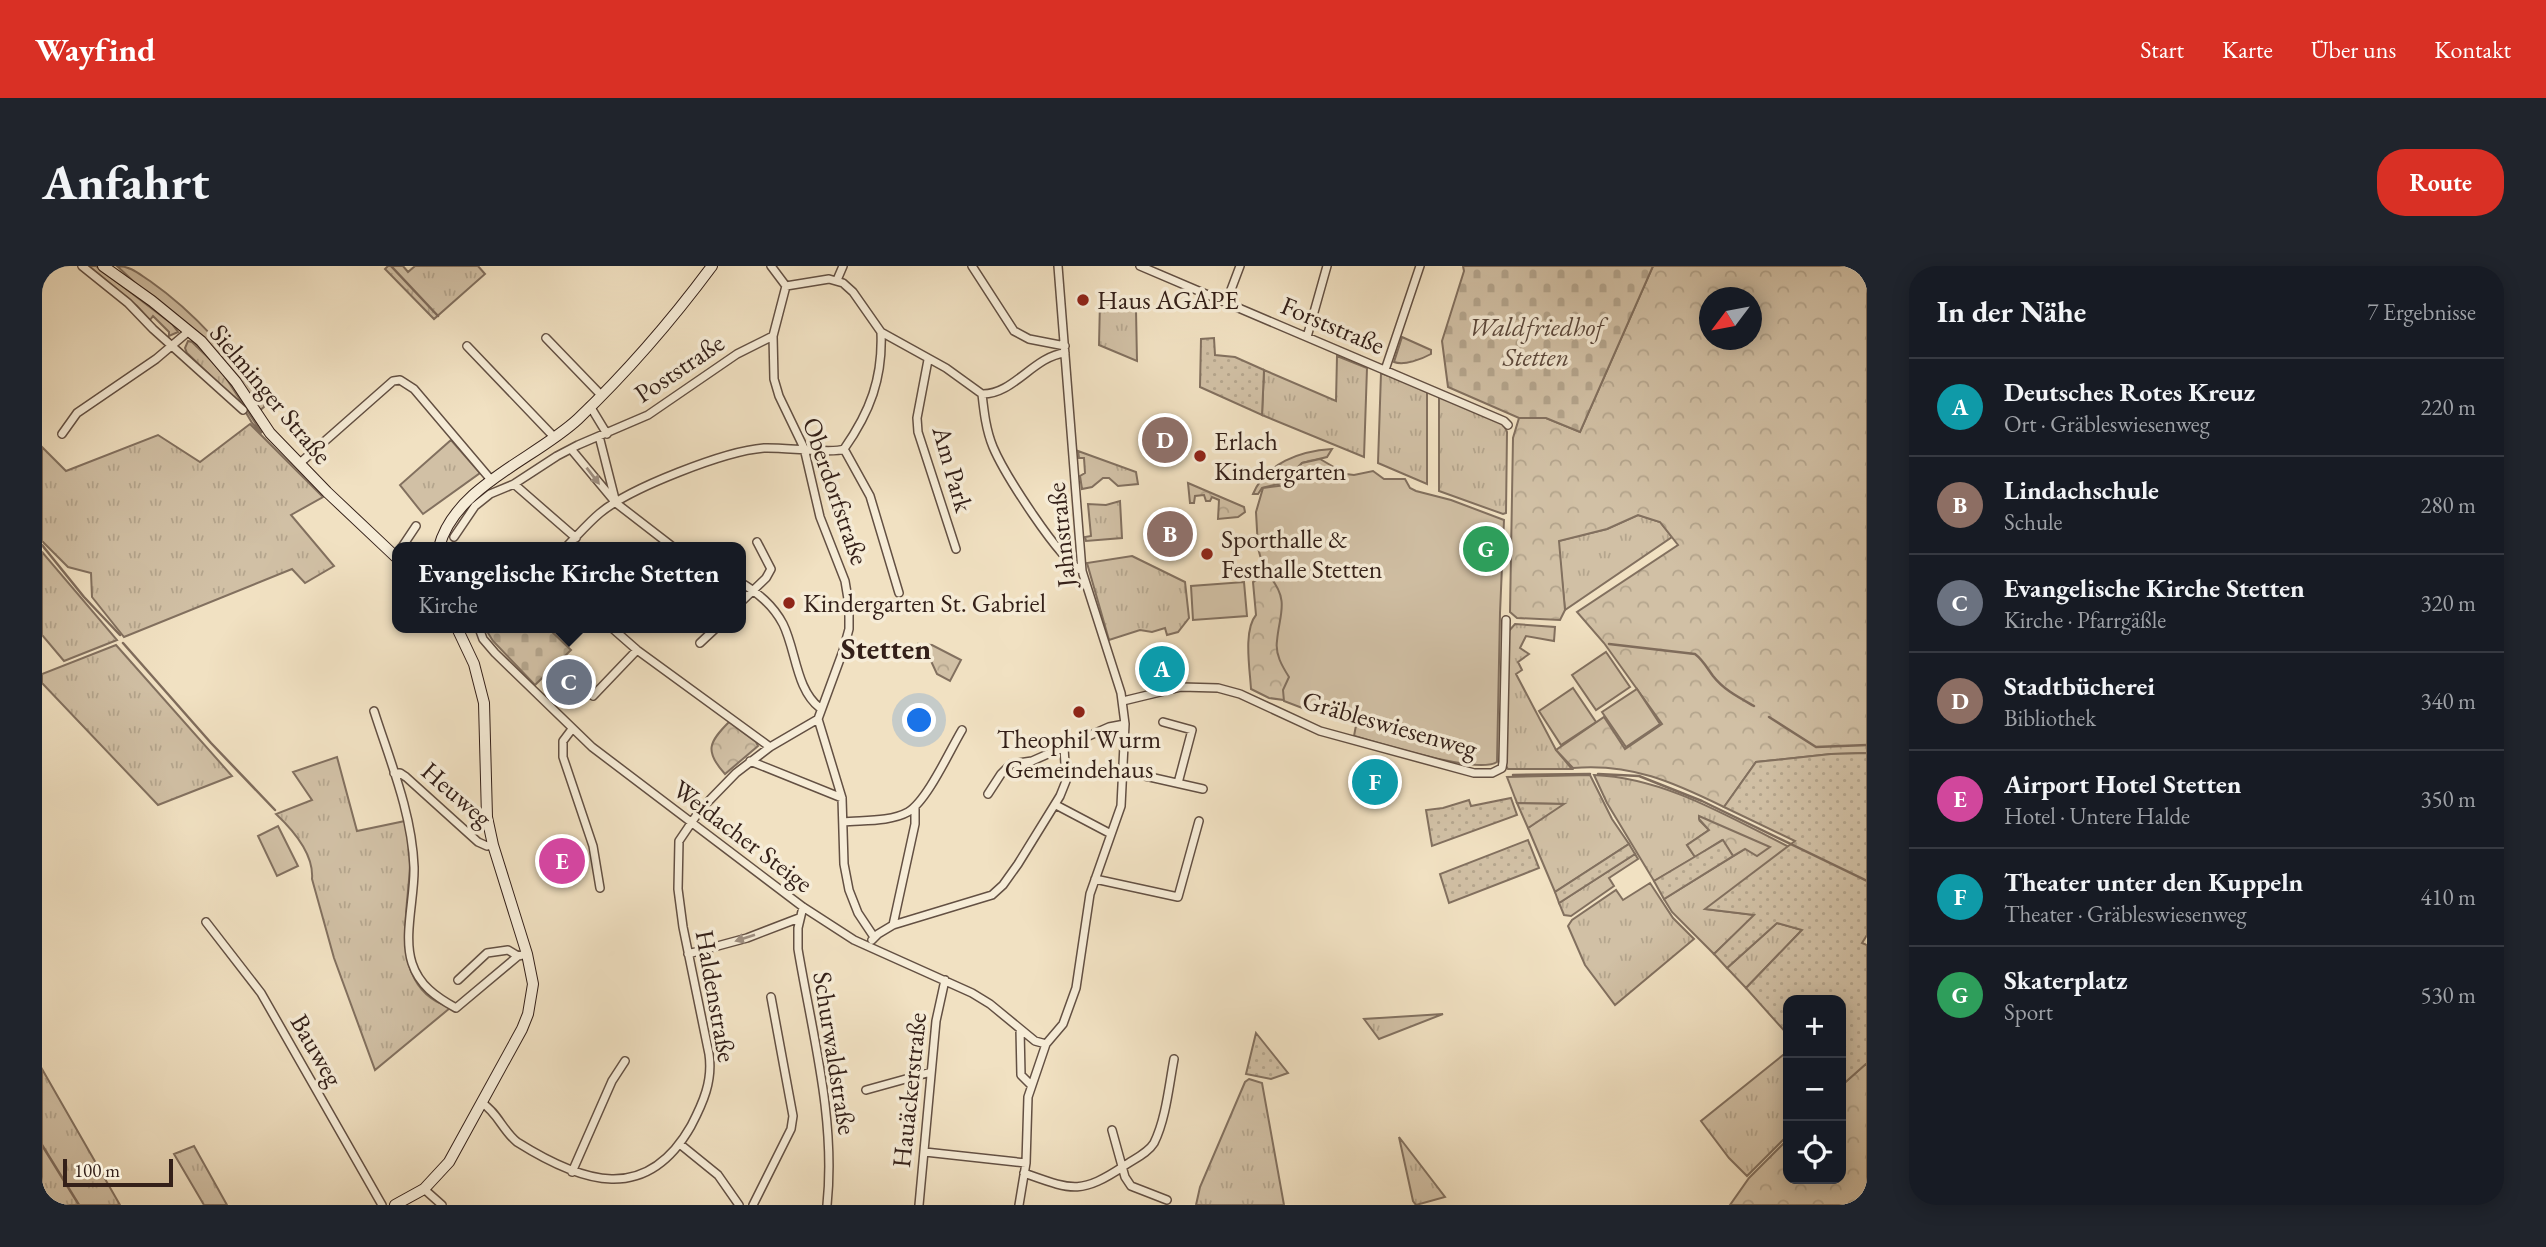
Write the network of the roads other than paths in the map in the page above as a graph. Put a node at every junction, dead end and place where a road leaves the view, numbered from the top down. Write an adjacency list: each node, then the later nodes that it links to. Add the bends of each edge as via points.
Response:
1 (82, 266): 22 (street, Sielminger Straße)
2 (103, 266): 17 (street, Sielminger Straße)
3 (698, 266): 13 (street)
4 (771, 266): 15 (street)
5 (843, 266): 14 (street)
6 (972, 266): 24 (street, via 1014,331)
7 (1058, 266): 24 (street, Jahnstraße)
8 (1140, 266): 12 (street, Forststraße)
9 (1240, 266): 16 (street)
10 (1327, 266): 20 (street)
11 (1420, 266): 26 (street)
12 (1150, 268): 16 (street, Forststraße)
13 (710, 270): 28 (street)
14 (837, 280): 15 (street); 18 (street, via 853,292)
15 (786, 286): 19 (street, Oberdorfstraße)
16 (1226, 303): 20 (street, Forststraße)
17 (189, 331): 22 (street); 38 (street, Sielminger Straße, via 221,363 265,426)
18 (881, 332): 25 (street); 37 (street, via 877,383)
19 (773, 336): 33 (street, Poststraße, via 737,354 648,415); 35 (street, Oberdorfstraße, via 775,387)
20 (1307, 337): 26 (street, Forststraße)
21 (546, 338): 28 (street)
22 (172, 346): 30 (street, Sielminger Straße); 32 (street, via 77,413)
23 (467, 346): 34 (street)
24 (1065, 349): 27 (street, via 996,392); 54 (street, Jahnstraße)
25 (928, 360): 27 (street); 52 (street, Am Park, via 918,432)
26 (1385, 370): 31 (street, Forststraße)
27 (982, 394): 54 (street, via 999,462 1069,561)
28 (601, 395): 29 (street)
29 (590, 406): 33 (street); 34 (street)
30 (243, 410)
31 (1508, 425)
32 (62, 433)
33 (603, 435): 36 (street, Poststraße); 43 (street)
34 (555, 438): 39 (street)
35 (804, 448): 37 (street); 43 (street, via 762,448 721,458 677,473); 68 (street, Oberdorfstraße, via 820,517 845,581 849,605 843,651)
36 (571, 449): 40 (street, Poststraße); 43 (street, one-way to 43)
37 (844, 449): 57 (street, via 870,496)
38 (300, 463): 41 (street, via 393,381 400,380 414,389); 53 (street, Sielminger Straße)
39 (516, 465): 40 (street); 41 (street)
40 (523, 478): 42 (street, Poststraße)
41 (492, 481): 48 (street, via 460,508)
42 (514, 484): 45 (street, Poststraße, via 482,500); 46 (street)
43 (616, 503): 46 (street); 50 (street)
44 (416, 526): 47 (street)
45 (454, 537)
46 (576, 538): 49 (street)
47 (405, 542)
48 (442, 542)
49 (572, 542)
50 (667, 542)
51 (757, 542): 56 (street, via 771,569)
52 (956, 549)
53 (392, 552)
54 (1082, 571): 67 (street, Jahnstraße)
55 (746, 585): 56 (street)
56 (754, 590): 58 (street); 68 (street, via 782,622 808,695)
57 (899, 593)
58 (746, 597)
59 (1506, 620): 67 (street, Gräbleswiesenweg, via 1503,762 1502,768 1492,773 1474,773 1328,734 1219,688 1181,687)
60 (459, 633): 90 (street, via 474,664 484,703 485,789)
61 (481, 633): 73 (street, Weidacher Steige)
62 (618, 633): 65 (street)
63 (711, 633): 64 (street)
64 (701, 643)
65 (637, 650): 66 (street); 75 (street)
66 (593, 696)
67 (1123, 701): 72 (street, Jahnstraße)
68 (820, 708): 70 (street, Oberdorfstraße)
69 (374, 711): 79 (street)
70 (818, 719): 75 (street); 83 (street)
71 (1163, 722): 80 (street, via 1192,730)
72 (1125, 724): 76 (street); 78 (street, Jahnstraße)
73 (572, 729): 88 (street, Weidacher Steige); 92 (street, via 563,741 563,757 593,846)
74 (962, 730): 85 (street)
75 (770, 747): 77 (street)
76 (1064, 747): 82 (street, via 1032,761 1011,764); 84 (street, via 1066,781)
77 (750, 761): 83 (street); 88 (street)
78 (1123, 771): 80 (street); 89 (street, Jahnstraße, via 1121,806)
79 (394, 773): 90 (street, Heuweg, via 406,777 478,842); 100 (street, via 413,853 411,962 427,988 456,1008)
80 (1178, 783): 81 (street)
81 (1203, 789)
82 (988, 794)
83 (842, 798): 87 (street)
84 (1056, 805): 89 (street); 96 (street, via 992,895)
85 (915, 807): 87 (street, via 894,817); 96 (street)
86 (1199, 821): 91 (street, via 1178,897)
87 (843, 822): 97 (street, via 849,890)
88 (690, 823): 93 (street, Weidacher Steige); 99 (street, Haldenstraße, via 679,841 678,862)
89 (1111, 834): 91 (street, Jahnstraße)
90 (493, 845): 100 (street)
91 (1095, 879): 105 (street, Jahnstraße, via 1076,988 1063,1024)
92 (600, 888)
93 (803, 907): 94 (street, Schurwaldstraße); 98 (street, Weidacher Steige)
94 (799, 918): 99 (street, one-way to 99); 127 (street, Schurwaldstraße, via 798,949 826,1112)
95 (206, 922): 122 (street, Bauweg, via 261,993)
96 (893, 925): 97 (street)
97 (874, 937): 98 (street)
98 (868, 947): 102 (street, Weidacher Steige)
99 (688, 954): 113 (street, Haldenstraße, via 710,1074 708,1090)
100 (523, 955): 101 (street, via 508,950 487,953); 111 (street, via 533,984 528,1014)
101 (458, 980)
102 (945, 980): 104 (street, Weidacher Steige, via 990,1004); 108 (street, Hauäckerstraße, via 937,1008)
103 (771, 997): 126 (street, via 793,1116)
104 (1020, 1028): 105 (street, Weidacher Steige); 109 (street, via 1021,1075)
105 (1046, 1044): 109 (street, Jahnstraße)
106 (1174, 1059): 116 (street, via 1153,1143)
107 (625, 1061): 117 (street)
108 (931, 1072): 110 (street); 114 (street, Hauäckerstraße)
109 (1031, 1085): 115 (street)
110 (866, 1090)
111 (482, 1103): 117 (street, Haldenstraße, via 517,1142); 119 (street, via 449,1162)
112 (1112, 1130): 116 (street)
113 (681, 1144): 117 (street, Haldenstraße, via 656,1168 622,1181 590,1180); 125 (street, via 718,1175)
114 (925, 1152): 115 (street); 128 (street, Hauäckerstraße)
115 (1026, 1163): 118 (street)
116 (1122, 1167): 118 (street, via 1085,1187 1060,1186); 120 (street, via 1136,1190)
117 (572, 1172)
118 (1024, 1173): 121 (street)
119 (424, 1189): 123 (street); 124 (street)
120 (1167, 1200)
121 (1020, 1203)
122 (382, 1205)
123 (395, 1205)
124 (442, 1205)
125 (739, 1205)
126 (753, 1205)
127 (827, 1205)
128 (919, 1205)

